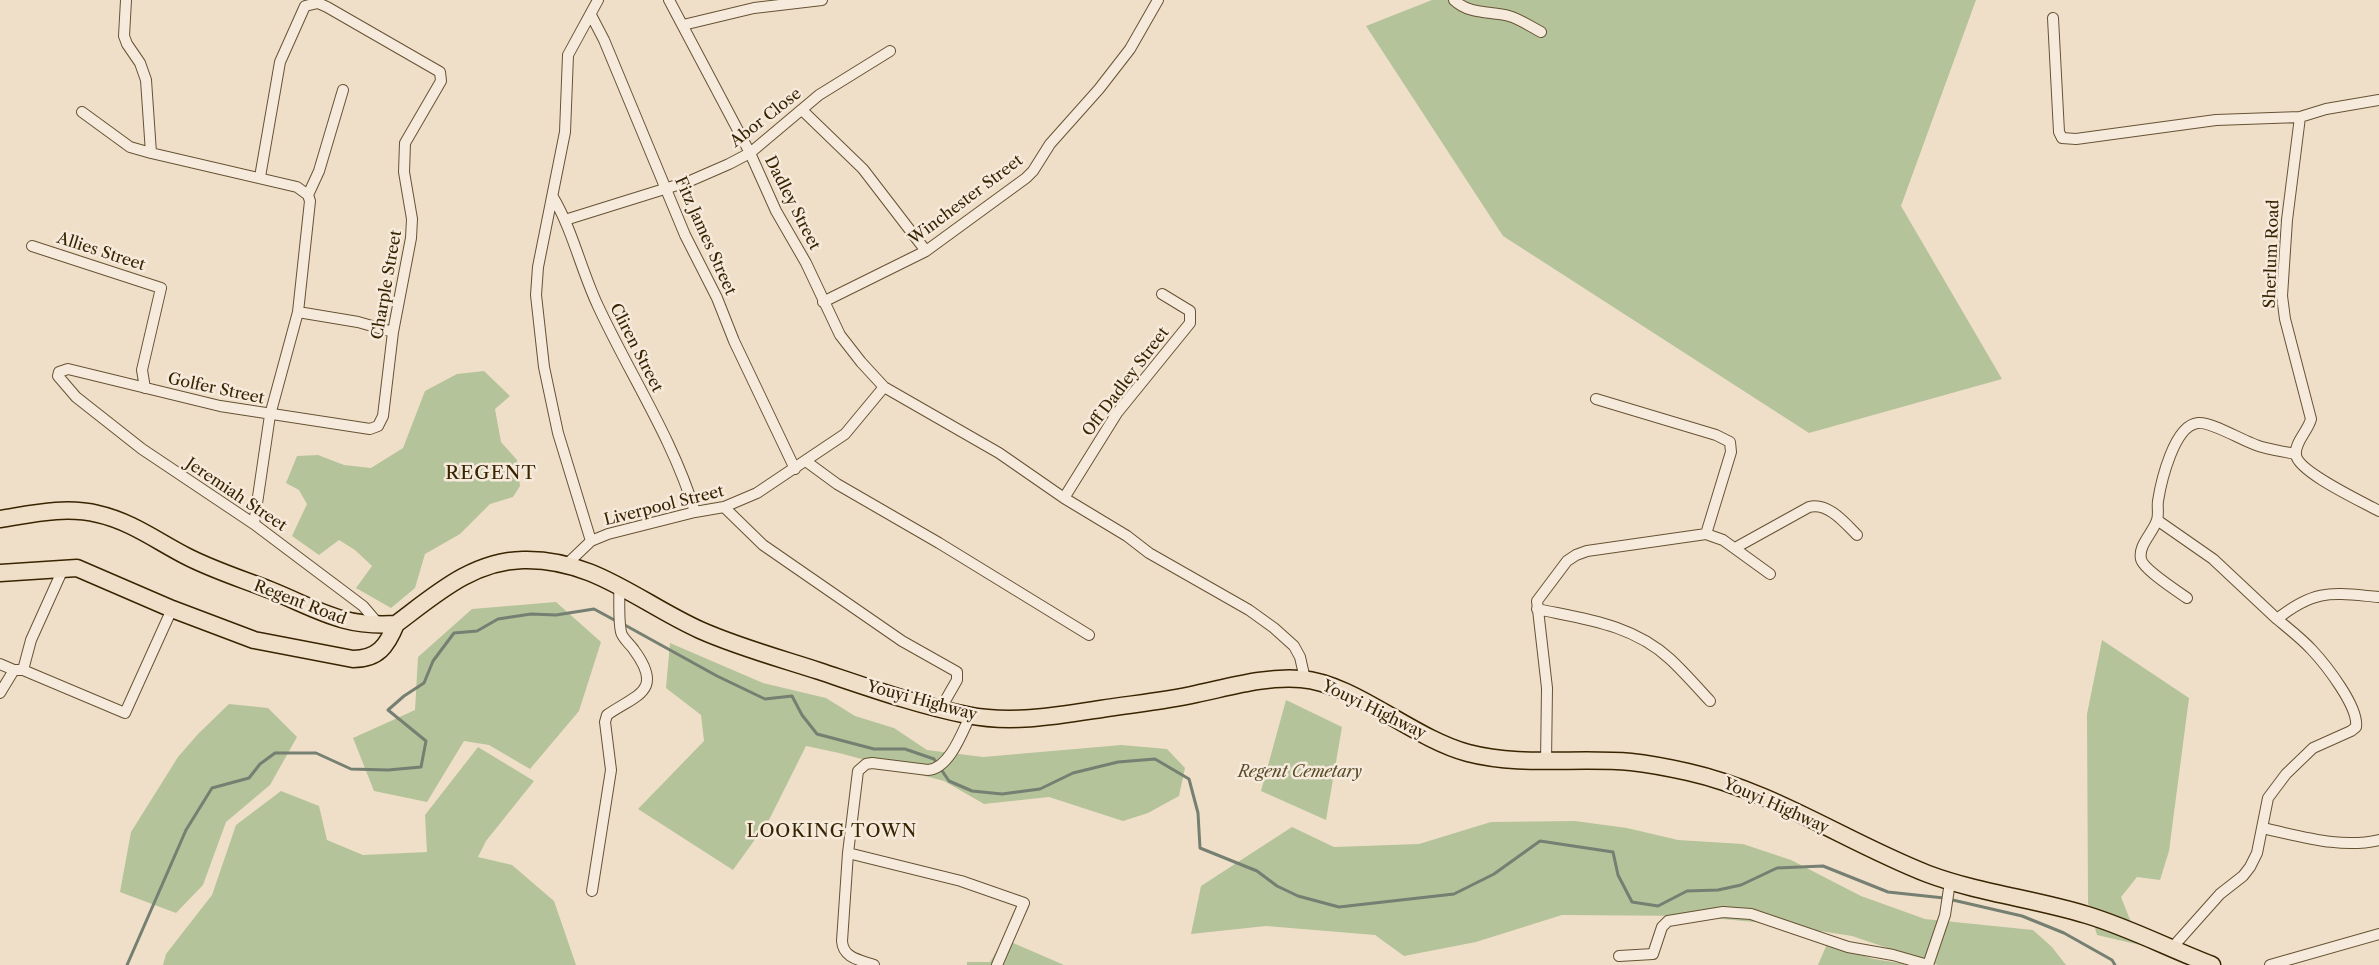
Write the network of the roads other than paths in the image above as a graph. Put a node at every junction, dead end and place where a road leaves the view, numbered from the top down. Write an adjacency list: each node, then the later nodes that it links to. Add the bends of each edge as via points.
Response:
1 (126, 0): 18 (street, via 124,36 146,80)
2 (598, 0): 8 (street)
3 (668, 0): 10 (street, Dadley Street)
4 (822, 0): 6 (street)
5 (1454, 0): 11 (street, via 1478,12 1510,16)
6 (753, 4): 10 (street)
7 (1156, 4): 26 (street, Winchester Street, via 1130,49 1050,144 1033,171)
8 (591, 15): 21 (street, Fitz James Street); 23 (street, via 568,55 565,132)
9 (2054, 18): 17 (street, via 2058,132 2062,138 2076,139 2216,120)
10 (683, 25): 19 (street, Dadley Street)
11 (1541, 32)
12 (890, 51): 15 (street, Abor Close, via 840,81)
13 (343, 90): 22 (street, via 319,171)
14 (2379, 100): 17 (street)
15 (802, 110): 19 (street, Abor Close); 26 (street, via 863,169)
16 (82, 112): 18 (street, via 130,147)
17 (2300, 116): 37 (street, Sherlum Road, via 2287,220 2282,296 2310,419)
18 (151, 153): 20 (street, via 218,170)
19 (750, 153): 21 (street, Abor Close, via 709,174); 28 (street, Dadley Street)
20 (260, 176): 22 (street, via 297,187); 30 (street, Charple Street, via 280,62 305,6 318,3 327,7 437,69 442,76 439,85 405,142 404,172 412,238)
21 (667, 188): 24 (street, Abor Close); 39 (street, Fitz James Street, via 684,235 717,298)
22 (308, 194): 29 (street, via 310,210)
23 (553, 197): 24 (street, Cliren Street); 49 (street, via 536,279 540,330 558,433)
24 (566, 220): 43 (street, Cliren Street, via 593,296 669,443)
25 (32, 246): 33 (street, Allies Street, via 160,288 142,370)
26 (926, 251): 28 (street, Winchester Street)
27 (1162, 294): 40 (street, Off Dadley Street, via 1190,311 1190,323 1117,413)
28 (823, 302): 32 (street, Dadley Street, via 849,348)
29 (298, 312): 30 (street, via 358,322); 35 (street)
30 (393, 332): 36 (street, Charple Street, via 383,416)
31 (60, 380): 33 (street, Golfer Street, via 59,372 68,368); 46 (street, Jeremiah Street, via 76,397 142,449)
32 (884, 387): 38 (street, Liverpool Street, via 845,434); 40 (street, Dadley Street, via 999,452)
33 (145, 388): 35 (street, Golfer Street)
34 (1596, 399): 47 (street, via 1730,442 1731,452)
35 (270, 415): 36 (street, Golfer Street, via 370,429); 46 (street)
36 (378, 426)
37 (2296, 454): 42 (street, via 2299,462 2314,473); 45 (street, via 2262,447 2198,422 2188,426 2169,457 2157,503)
38 (807, 462): 39 (street, Liverpool Street); 62 (street, via 837,484)
39 (795, 469): 41 (street, Liverpool Street, via 757,493)
40 (1064, 498): 65 (street, Dadley Street, via 1274,628 1294,646)
41 (724, 508): 43 (street, Liverpool Street); 68 (street, via 763,544 902,641 958,672 957,680)
42 (2379, 510)
43 (695, 512): 49 (street, Liverpool Street)
44 (0, 519): 61 (main road, Regent Road, via 63,510 99,514 139,529 212,569 330,617 351,623)
45 (2157, 520): 57 (street, via 2142,548 2141,559 2145,566); 60 (street, via 2213,559)
46 (254, 524): 61 (street, Jeremiah Street)
47 (1706, 534): 50 (street); 59 (street, via 1576,555 1567,561 1541,594)
48 (1857, 535): 50 (street, via 1817,505)
49 (590, 541): 51 (street, Liverpool Street)
50 (1735, 548): 54 (street)
51 (568, 564): 55 (main road, Youyi Highway); 61 (main road, Youyi Highway, via 521,560 479,568)
52 (63, 569): 53 (main road); 58 (main road, via 77,568 88,572); 64 (street)
53 (0, 573)
54 (1770, 574)
55 (619, 586): 68 (main road, Youyi Highway, via 726,641); 75 (street, via 621,633 640,658 647,682 638,697 607,715 605,722 611,770)
56 (2379, 597): 60 (street, via 2317,595 2300,602)
57 (2187, 598)
58 (172, 609): 61 (main road, via 254,640 353,659 369,658 390,640); 64 (street, via 125,713)
59 (1537, 609): 67 (street, via 1622,628 1640,637 1670,658); 70 (street, via 1546,688)
60 (2277, 619): 71 (street, via 2312,650 2350,703 2357,720 2351,731 2313,748 2286,774 2268,798)
61 (388, 625)
62 (1089, 635)
63 (0, 664): 64 (street)
64 (18, 670): 66 (street)
65 (1305, 679): 69 (main road, Youyi Highway, via 1271,680 1046,717 995,719); 70 (main road, Youyi Highway, via 1332,686 1437,742 1462,751 1515,761)
66 (0, 693)
67 (1710, 701)
68 (941, 708): 69 (main road, Youyi Highway)
69 (970, 716): 73 (street, via 954,751 937,769 872,763 861,767 856,777)
70 (1546, 762): 74 (main road, Youyi Highway, via 1630,762 1692,772 1758,796)
71 (2262, 828): 72 (street, via 2334,843 2362,844); 77 (street, via 2257,853 2244,876 2220,894)
72 (2379, 840)
73 (848, 853): 79 (street, via 842,947 848,954); 80 (street, via 961,881 1024,903)
74 (1950, 888): 77 (main road, Youyi Highway, via 2088,915); 81 (street, via 1945,915)
75 (592, 891)
76 (2379, 934): 83 (street)
77 (2171, 948): 82 (main road, Youyi Highway)
78 (1619, 956): 81 (street, via 1653,954 1662,927 1668,921 1736,912 1775,921 1848,947)
79 (874, 965)
80 (997, 965)
81 (1928, 965)
82 (2212, 965)
83 (2270, 965)

